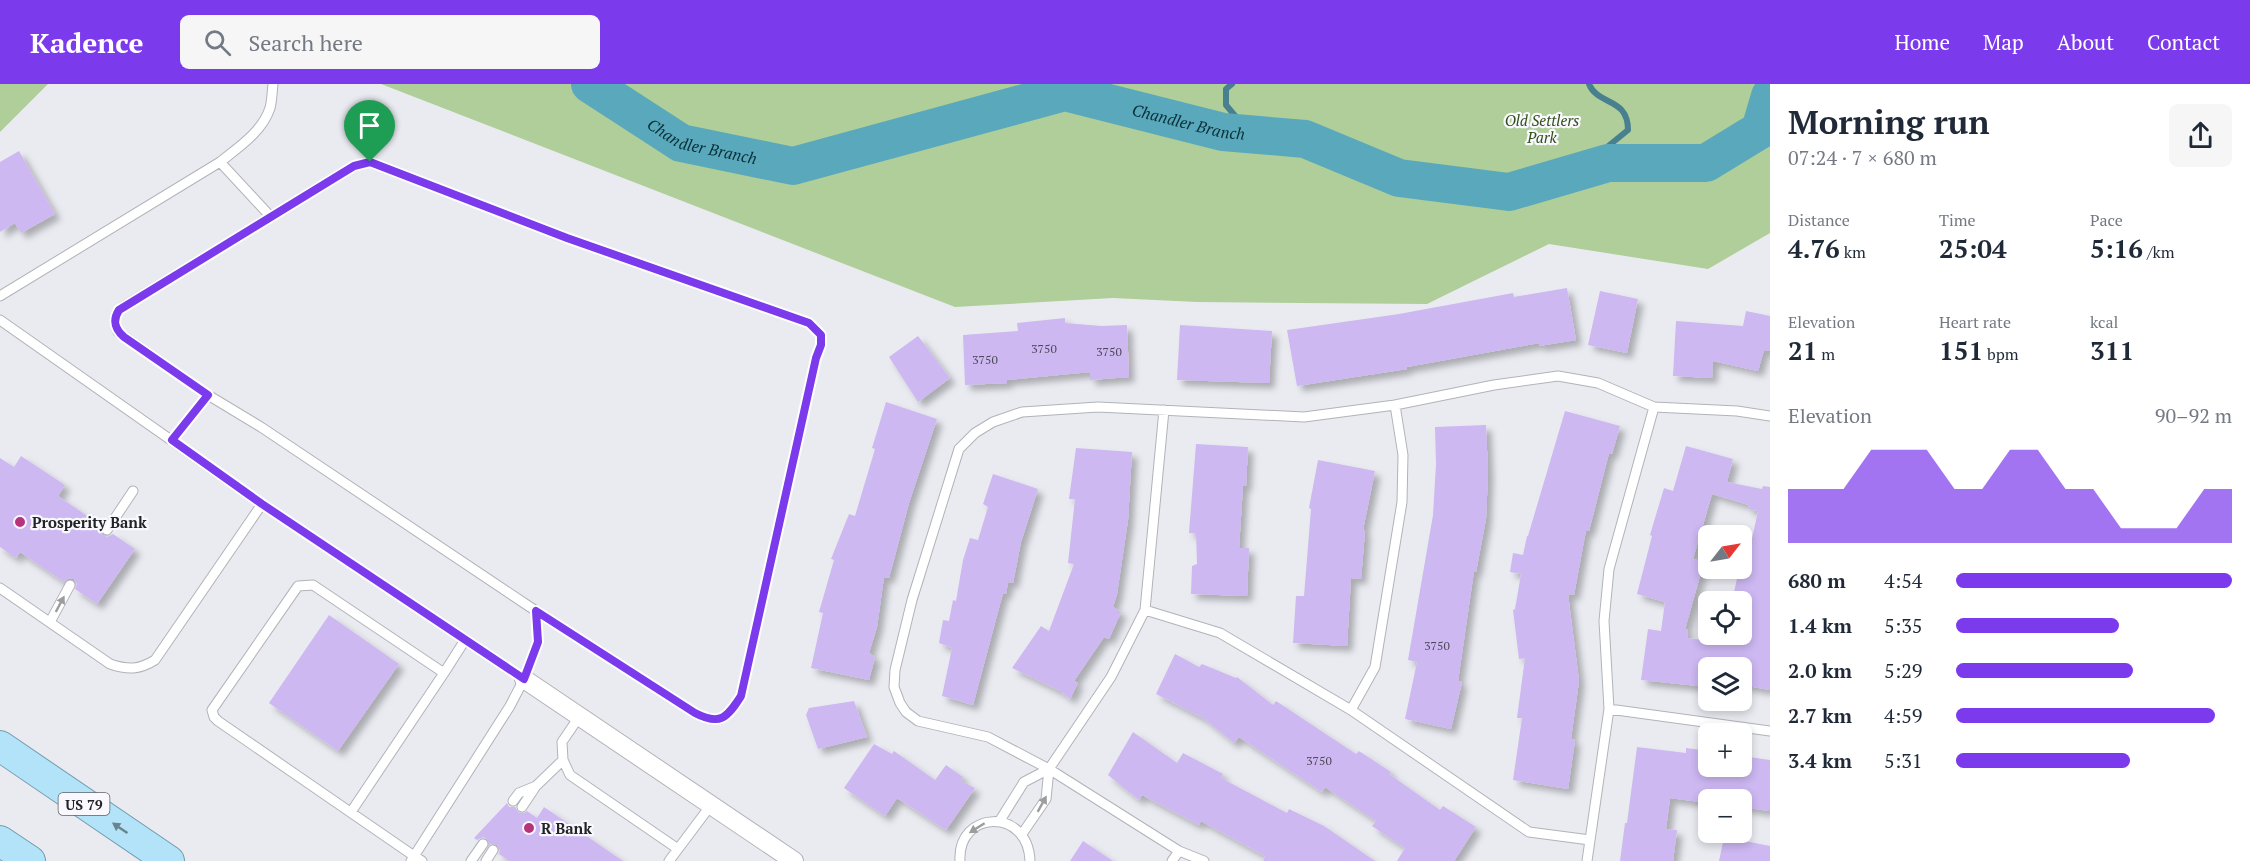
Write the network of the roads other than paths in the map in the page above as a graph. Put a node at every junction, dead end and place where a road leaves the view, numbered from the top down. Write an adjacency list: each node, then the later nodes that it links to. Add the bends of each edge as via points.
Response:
1 (273, 84): 2 (lane, via 270,108 260,128)
2 (220, 162): 3 (lane); 4 (lane)
3 (271, 217): 6 (lane, via 123,307 115,317 124,337); 18 (lane, via 354,166 370,162 567,238 809,323 821,335 741,696 730,714 708,720)
4 (0, 296)
5 (0, 320): 11 (lane)
6 (208, 395): 11 (lane); 18 (lane)
7 (1395, 405): 8 (lane, via 1558,376 1598,383); 9 (lane, via 1304,417); 24 (lane, via 1402,455 1402,502 1375,667)
8 (1654, 407): 10 (lane); 23 (lane, via 1609,569 1604,621)
9 (1164, 410): 17 (lane); 29 (lane, via 1042,409 993,422 959,449 937,517 895,670 894,687 900,703 918,721 988,737)
10 (1770, 416)
11 (172, 440): 13 (lane)
12 (133, 491): 14 (lane)
13 (262, 504): 19 (lane, via 155,660 142,668 125,669 110,664); 20 (lane)
14 (107, 530)
15 (70, 585): 19 (lane, one-way to 15)
16 (0, 588): 19 (lane)
17 (1145, 610): 24 (lane, via 1220,633); 29 (lane, via 1112,677)
18 (536, 611): 22 (lane, via 538,642)
19 (50, 622)
20 (465, 640): 21 (lane); 22 (lane)
21 (444, 673): 34 (lane); 34 (lane, via 313,585 298,586 212,710 218,721)
22 (524, 679): 25 (street); 43 (lane)
23 (1609, 709): 26 (lane); 37 (lane)
24 (1351, 710): 37 (lane, via 1529,832)
25 (579, 717): 28 (lane, via 562,742); 32 (street)
26 (1770, 731)
27 (0, 747): 45 (highway, US 79, one-way to 27)
28 (563, 760): 30 (lane); 40 (lane, via 570,774)
29 (1049, 769): 35 (lane, via 1024,782); 36 (lane, one-way to 29, via 1046,799); 42 (lane)
30 (536, 786): 31 (lane, via 519,793); 33 (lane)
31 (513, 801)
32 (711, 805): 40 (lane); 49 (street)
33 (522, 807)
34 (351, 812): 43 (lane)
35 (999, 822): 36 (lane); 50 (lane, one-way to 50, via 987,822 966,835 960,846)
36 (1022, 834): 51 (lane)
37 (1590, 840): 54 (lane)
38 (0, 841): 44 (highway)
39 (483, 844): 46 (lane)
40 (678, 849): 48 (lane)
41 (493, 850): 47 (lane)
42 (1179, 850): 52 (lane); 53 (lane)
43 (416, 859)
44 (30, 861)
45 (169, 861)
46 (471, 861)
47 (486, 861)
48 (669, 861)
49 (794, 861)
50 (960, 861)
51 (1030, 861)
52 (1172, 861)
53 (1204, 861)
54 (1587, 861)

